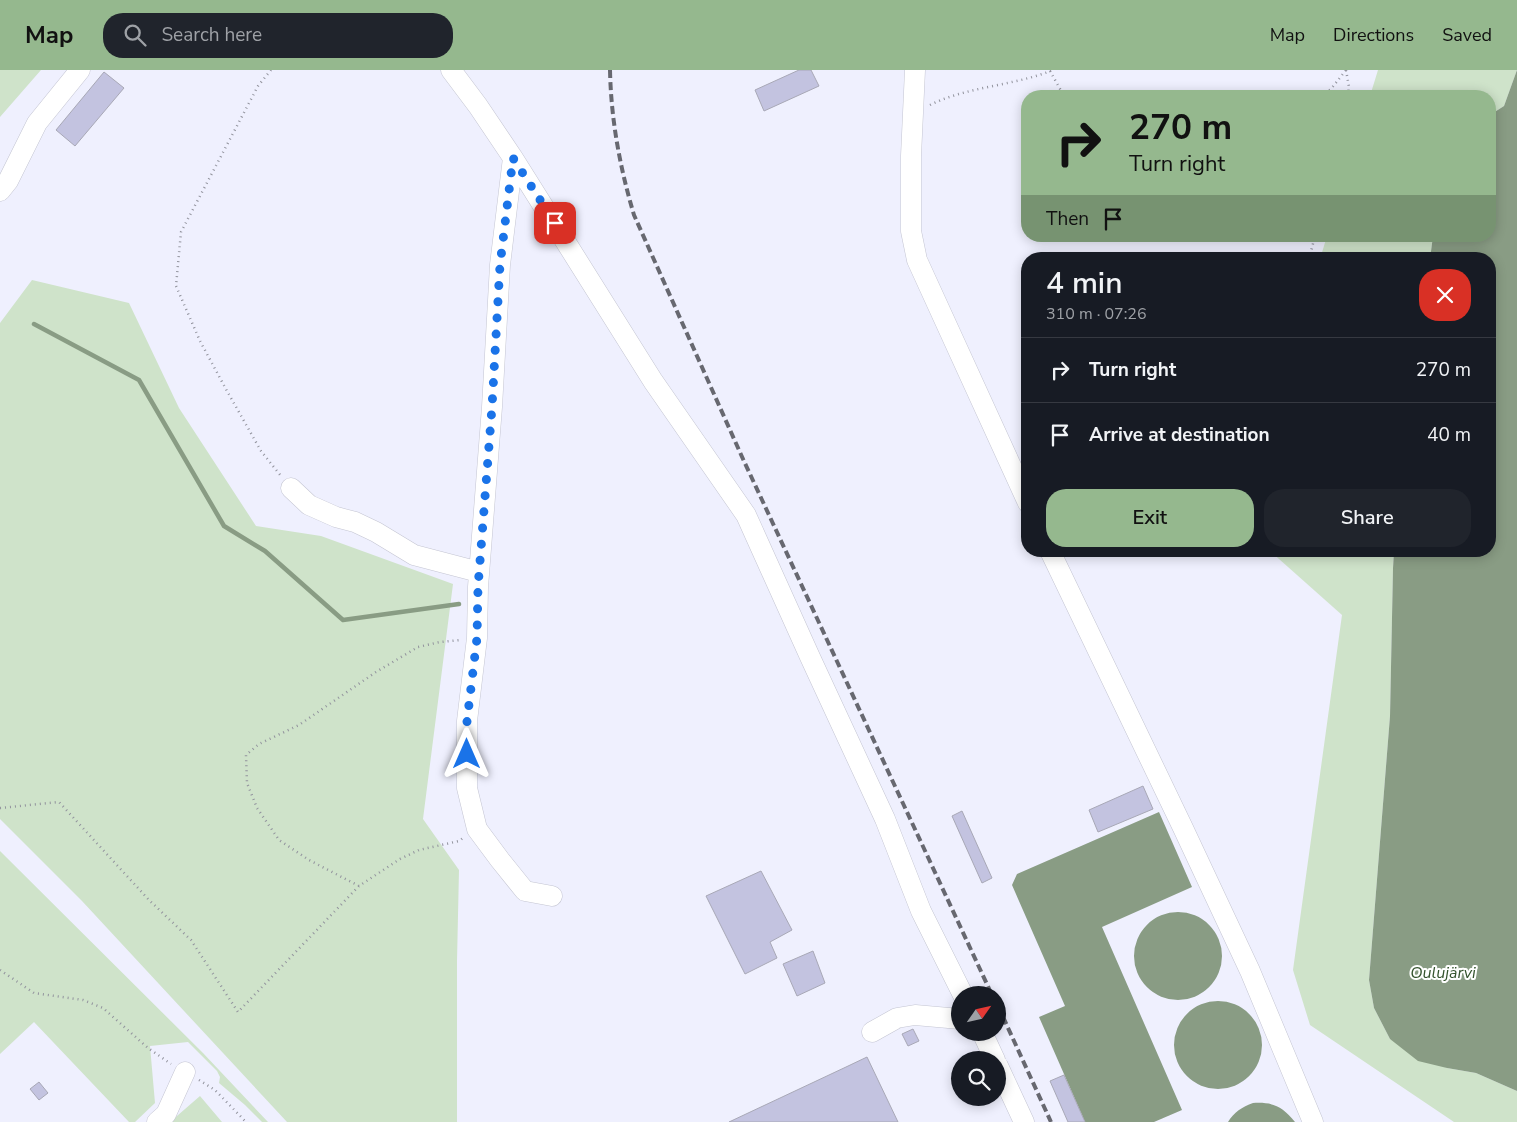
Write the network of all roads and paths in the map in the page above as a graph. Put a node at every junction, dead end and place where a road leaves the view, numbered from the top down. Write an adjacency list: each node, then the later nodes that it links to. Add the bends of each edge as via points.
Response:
1 (80, 70): 12 (street, via 37,123)
2 (272, 70): 13 (path, via 258,86 181,232 176,286 200,342 261,451)
3 (450, 70): 11 (street)
4 (915, 70): 10 (street)
5 (1346, 70): 8 (path); 9 (path)
6 (1052, 71): 7 (path); 10 (path, via 939,100)
7 (1061, 90)
8 (1330, 90)
9 (1349, 90)
10 (913, 113): 14 (street, via 911,231 917,260)
11 (513, 158): 16 (street, via 500,265); 23 (street, via 653,381 746,515 885,819 921,911)
12 (0, 191)
13 (291, 488): 16 (street, via 309,505 376,532 414,555)
14 (1021, 488)
15 (1053, 557): 31 (street, via 1250,971)
16 (479, 572): 17 (street)
17 (477, 638): 19 (street, via 467,721 467,788); 20 (path, via 418,647 299,725 259,744 246,755 247,783 257,808 279,840)
18 (0, 808): 20 (path, via 59,802 149,900 191,940 238,1012)
19 (477, 829): 20 (path, via 459,841 419,850); 21 (street, via 525,891)
20 (359, 886)
21 (552, 896)
22 (0, 970): 26 (path, via 34,993 83,1000 103,1008 148,1048)
23 (958, 986)
24 (951, 1018): 25 (street, via 915,1015 897,1018)
25 (872, 1032)
26 (185, 1072): 28 (street, via 166,1114); 29 (path, via 215,1090)
27 (1006, 1083): 30 (street)
28 (157, 1122)
29 (246, 1122)
30 (1024, 1122)
31 (1313, 1122)

